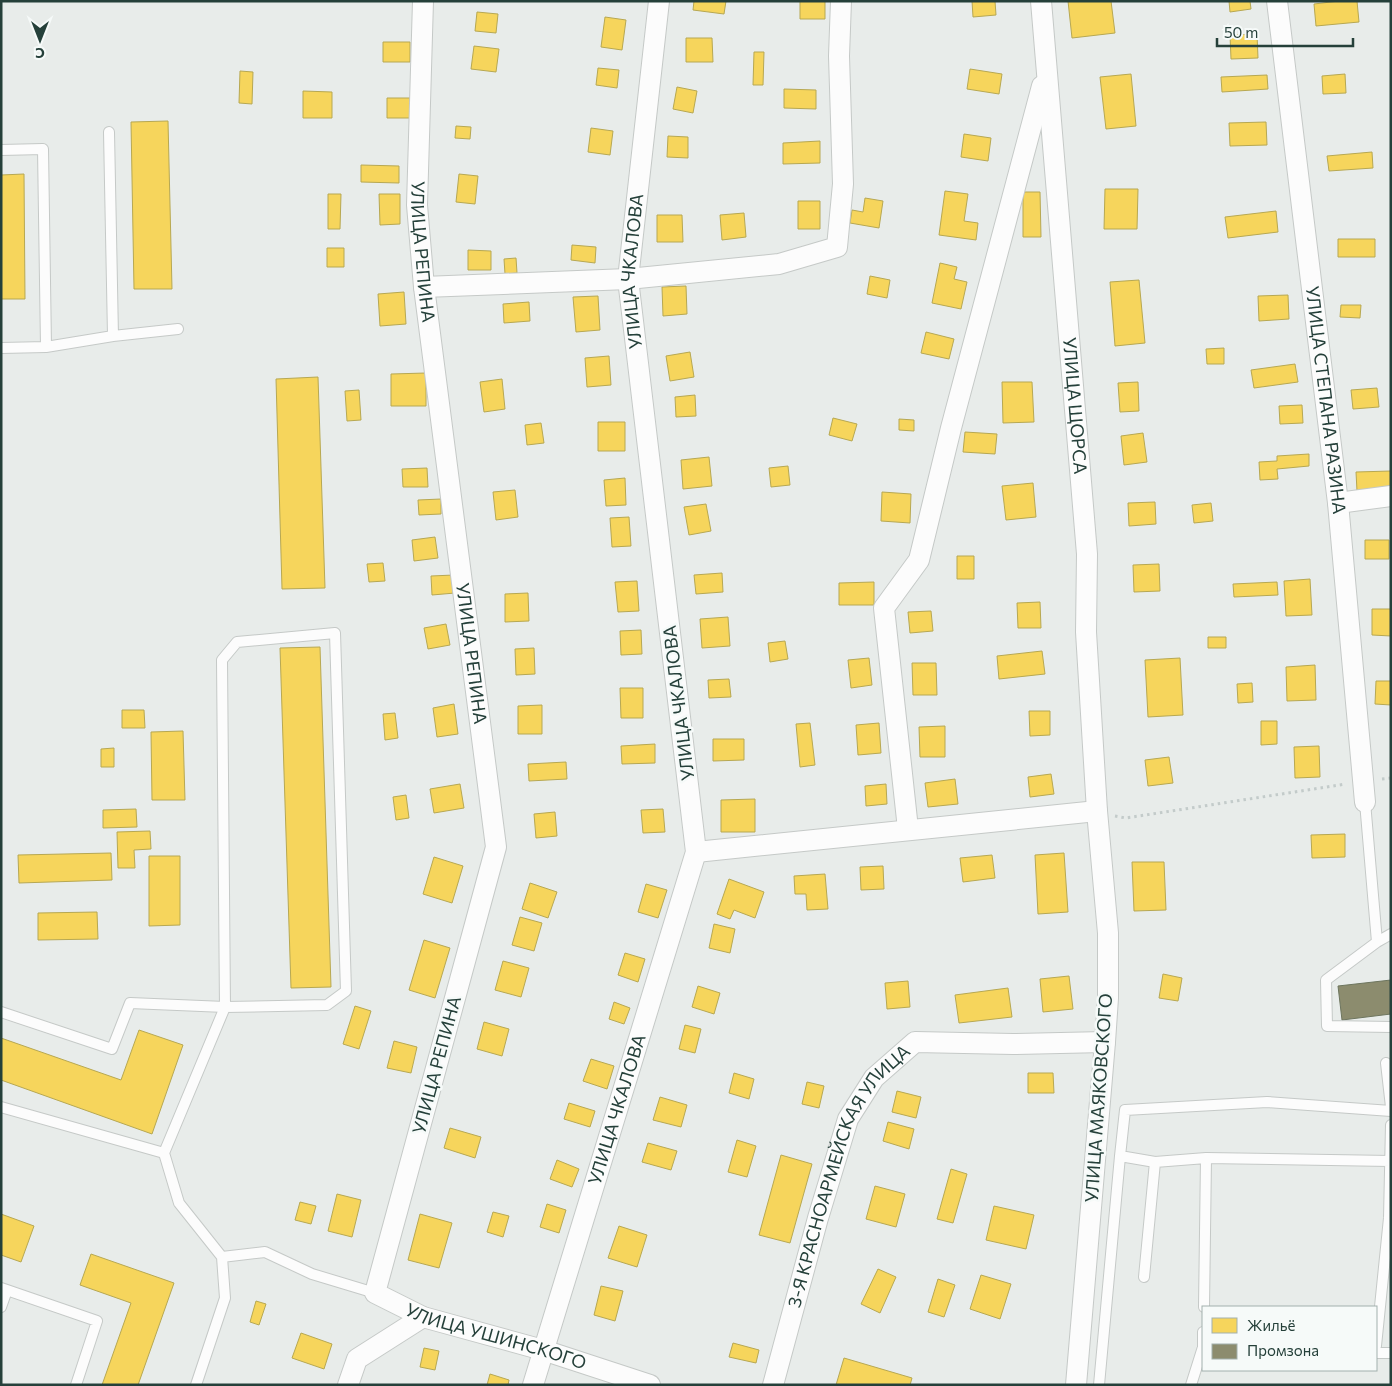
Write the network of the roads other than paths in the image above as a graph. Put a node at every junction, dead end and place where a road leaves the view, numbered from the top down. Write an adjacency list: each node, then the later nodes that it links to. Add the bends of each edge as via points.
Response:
1 (423, 1): 10 (street, УЛИЦА РЕПИНА, via 417,205)
2 (659, 1): 9 (street, УЛИЦА ЧКАЛОВА)
3 (841, 1): 9 (street, via 842,184 836,247 779,264)
4 (1041, 1): 6 (street, УЛИЦА ЩОРСА)
5 (1277, 1): 16 (street, УЛИЦА СТЕПАНА РАЗИНА)
6 (1046, 72): 18 (street, УЛИЦА ЩОРСА, via 1087,554 1086,632); 19 (street, via 919,560 884,608)
7 (109, 132): 12 (lane)
8 (1, 150): 13 (lane, via 43,149)
9 (628, 279): 10 (street); 20 (street, УЛИЦА ЧКАЛОВА)
10 (424, 287): 39 (street, УЛИЦА РЕПИНА, via 496,847)
11 (178, 330): 12 (lane)
12 (113, 336): 13 (lane)
13 (46, 347): 14 (lane)
14 (1, 348)
15 (1391, 496): 16 (street)
16 (1338, 503): 17 (street, УЛИЦА СТЕПАНА РАЗИНА)
17 (1365, 802): 22 (lane)
18 (1097, 811): 19 (street); 26 (street, УЛИЦА МАЯКОВСКОГО, via 1108,933)
19 (908, 829): 20 (street)
20 (696, 852): 44 (street, УЛИЦА ЧКАЛОВА)
21 (1391, 934): 22 (lane)
22 (1377, 942): 25 (lane, via 1326,980 1327,1026)
23 (225, 1007): 23 (lane, via 327,1005 346,991 335,633 237,642 222,660); 24 (lane, via 130,1003 112,1049); 31 (lane)
24 (1, 1012)
25 (1391, 1027)
26 (1105, 1042): 53 (street, 3-Я КРАСНОАРМЕЙСКАЯ УЛИЦА, via 916,1042 874,1078 848,1119); 54 (street, УЛИЦА МАЯКОВСКОГО)
27 (1386, 1064): 29 (lane)
28 (1, 1107): 31 (lane)
29 (1391, 1109): 32 (lane, via 1267,1102 1125,1110)
30 (1391, 1125): 34 (lane)
31 (164, 1153): 36 (lane, via 179,1203)
32 (1120, 1156): 35 (lane); 55 (lane)
33 (1206, 1158): 34 (lane); 35 (lane); 40 (lane)
34 (1390, 1161): 43 (lane, via 1389,1218)
35 (1155, 1162): 37 (lane)
36 (222, 1257): 39 (lane, via 266,1252 312,1274); 49 (lane, via 225,1298)
37 (1144, 1277)
38 (4, 1289): 41 (lane); 48 (lane, via 97,1321)
39 (375, 1293): 42 (street, УЛИЦА УШИНСКОГО)
40 (1204, 1306)
41 (1, 1307)
42 (424, 1317): 44 (street, УЛИЦА УШИНСКОГО); 50 (street, via 356,1359)
43 (1377, 1336)
44 (543, 1350): 51 (street, УЛИЦА ЧКАЛОВА); 52 (street, УЛИЦА УШИНСКОГО)
45 (1202, 1350): 56 (lane)
46 (1377, 1353): 47 (lane)
47 (1391, 1353)
48 (76, 1385)
49 (196, 1385)
50 (348, 1385)
51 (532, 1385)
52 (650, 1385)
53 (773, 1385)
54 (1076, 1385)
55 (1099, 1385)
56 (1191, 1385)

